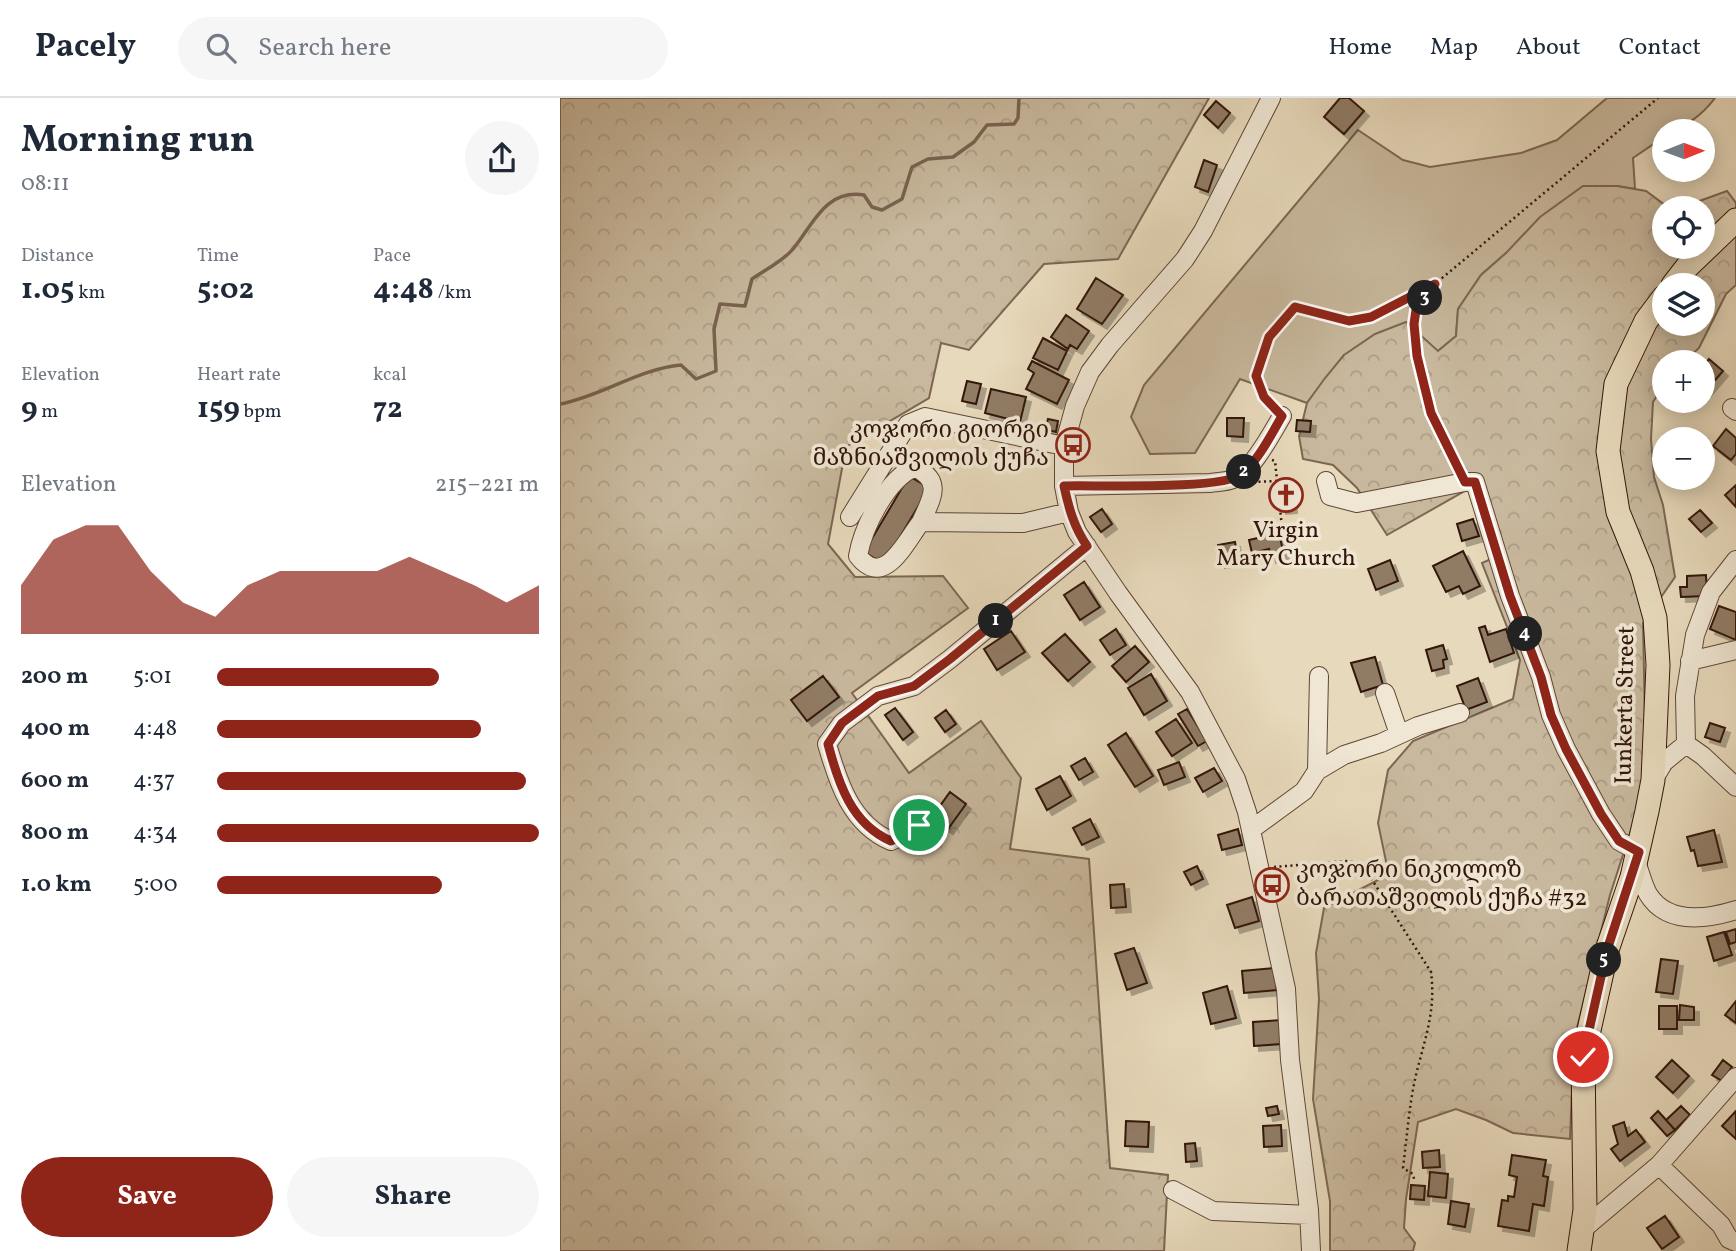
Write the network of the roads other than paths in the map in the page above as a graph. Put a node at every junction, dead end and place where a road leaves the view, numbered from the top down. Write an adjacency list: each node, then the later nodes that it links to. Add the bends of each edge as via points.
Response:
1 (1272, 98): 6 (street, via 1185,259 1090,372 1074,406)
2 (1736, 220): 3 (main road)
3 (1682, 273)
4 (1652, 313): 22 (main road, Iunkerta Street, via 1616,384 1608,451 1618,512 1655,618 1658,665)
5 (1282, 416): 8 (street, via 1234,479)
6 (1065, 446): 8 (street); 10 (street, via 925,417 908,424)
7 (1325, 481): 26 (street, via 1331,496 1357,503 1475,482 1551,715 1601,814 1619,841)
8 (1064, 486): 9 (street)
9 (1069, 512): 11 (street, via 1023,523); 12 (street)
10 (850, 517)
11 (920, 522): 11 (street, via 887,566 864,564 858,556 861,536 884,497 902,473 915,467 933,483)
12 (1087, 546): 24 (street, via 914,686 878,696 842,723 828,744 837,779 858,818 877,835 891,841); 25 (street, via 1190,692 1236,779)
13 (1736, 560): 15 (street, via 1711,592)
14 (1736, 650): 15 (street)
15 (1690, 661): 20 (street)
16 (1319, 676): 21 (street)
17 (1385, 693): 19 (street)
18 (1460, 713): 19 (street)
19 (1399, 734): 21 (street)
20 (1686, 744): 22 (street, via 1664,762); 23 (street)
21 (1317, 771): 25 (street, via 1304,792)
22 (1653, 780): 26 (main road, Iunkerta Street)
23 (1736, 787)
24 (919, 825)
25 (1252, 829): 31 (street, via 1286,989)
26 (1638, 857): 27 (street, via 1648,894 1660,907 1696,918); 32 (main road, Iunkerta Street, via 1607,950 1583,1057 1585,1210)
27 (1736, 911)
28 (1736, 1077): 29 (street)
29 (1659, 1165): 32 (street); 33 (street)
30 (1173, 1191): 31 (street, via 1213,1211)
31 (1309, 1215): 34 (street)
32 (1581, 1240)
33 (1736, 1241)
34 (1311, 1251)

